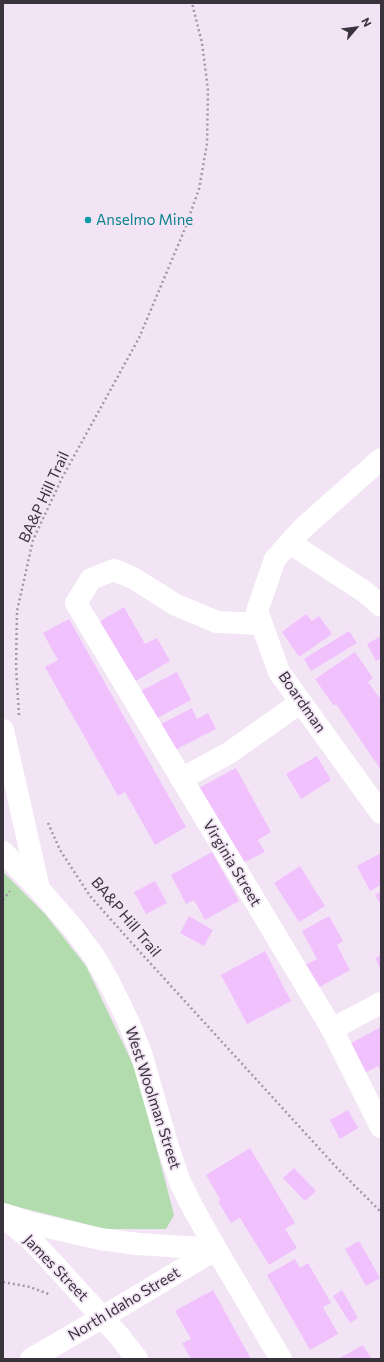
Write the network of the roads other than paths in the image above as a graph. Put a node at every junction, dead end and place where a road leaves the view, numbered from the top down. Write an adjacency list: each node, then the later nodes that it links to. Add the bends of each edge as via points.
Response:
1 (381, 459): 2 (street, Boardman, via 303,528)
2 (290, 543): 3 (street, via 365,592); 4 (street, Boardman, via 275,559 256,611)
3 (381, 606)
4 (261, 624): 5 (street, Boardman, via 279,672); 7 (street, Virginia Street, via 217,622 176,605 133,578 114,570 91,579 76,603)
5 (301, 702): 7 (street, via 229,753); 8 (street, Boardman)
6 (11, 726): 10 (street)
7 (181, 779): 12 (street, Virginia Street)
8 (381, 813)
9 (3, 852): 10 (street, West Woolman Street)
10 (39, 889): 15 (street, West Woolman Street, via 94,956 126,1016 141,1053 180,1182)
11 (381, 1004): 12 (street)
12 (332, 1029): 13 (street, Virginia Street)
13 (381, 1127)
14 (3, 1216): 15 (street, via 100,1239); 16 (street, James Street, via 29,1238)
15 (216, 1249): 16 (street, North Idaho Street); 19 (street, West Woolman Street)
16 (103, 1317): 17 (street, North Idaho Street); 18 (street, James Street)
17 (31, 1359)
18 (137, 1359)
19 (281, 1359)

